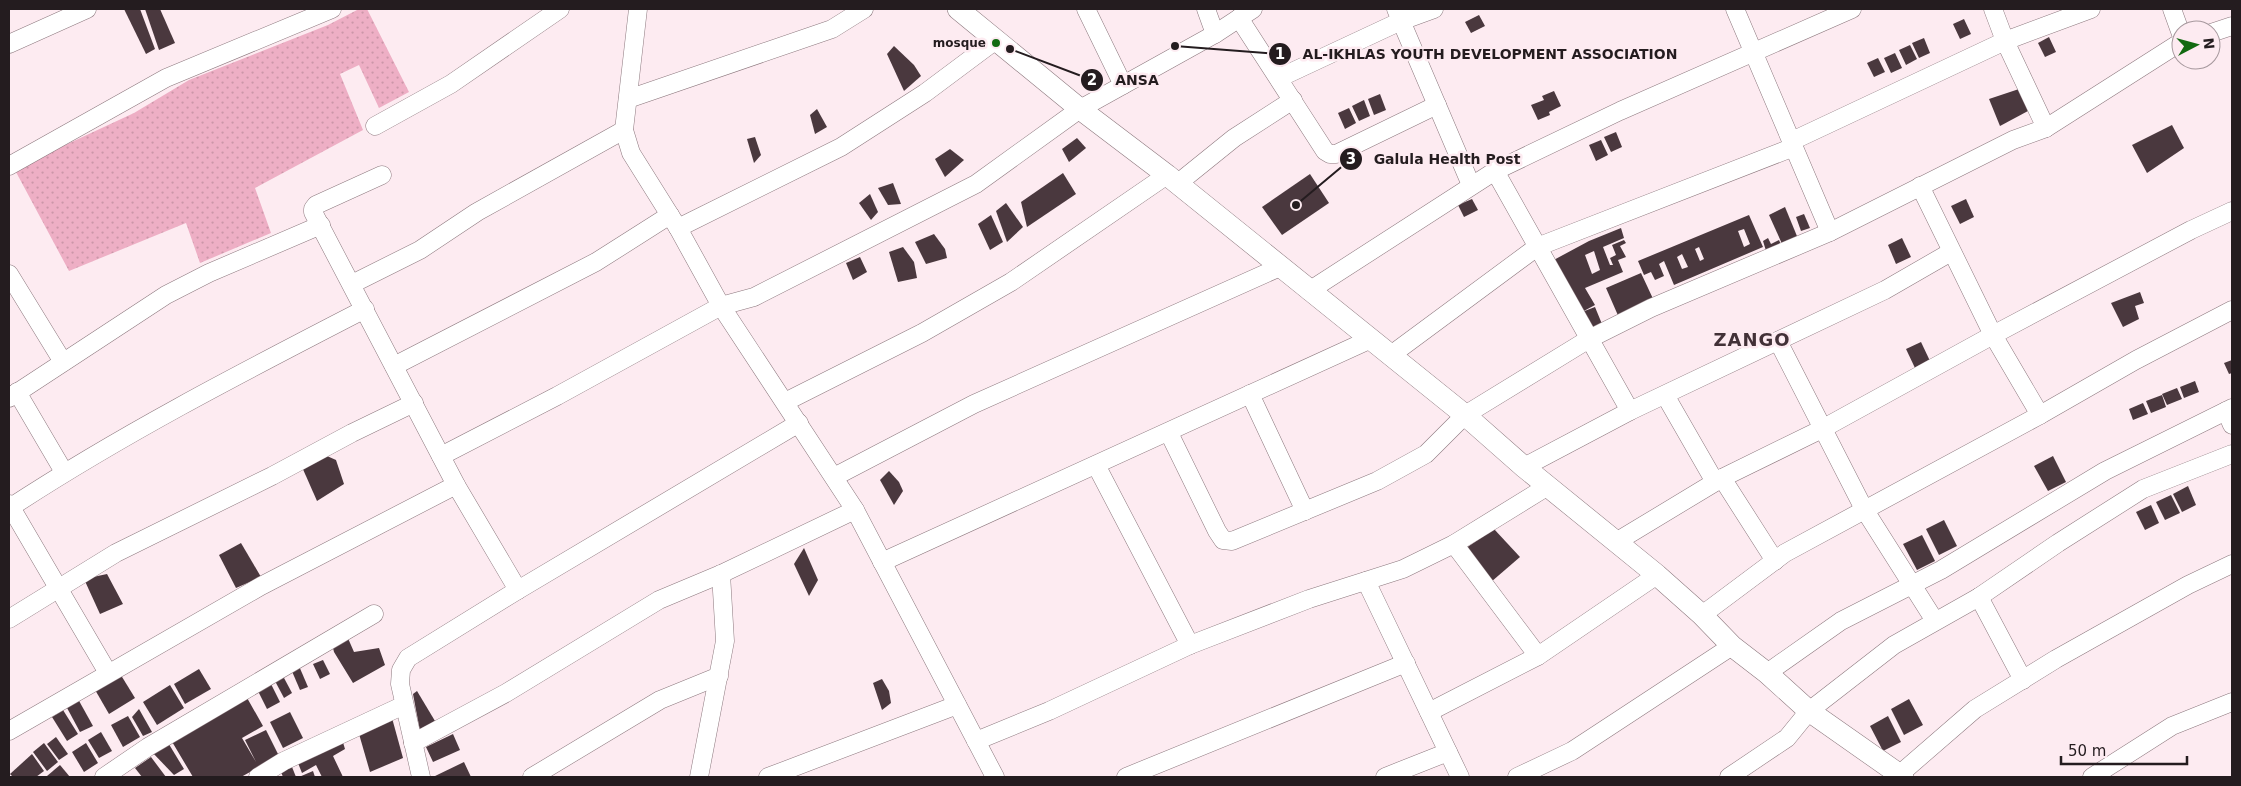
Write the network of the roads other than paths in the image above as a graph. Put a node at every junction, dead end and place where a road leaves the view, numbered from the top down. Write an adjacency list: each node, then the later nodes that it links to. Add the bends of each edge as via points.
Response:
1 (87, 9): 20 (street)
2 (332, 9): 16 (street)
3 (560, 9): 29 (street, via 451,84)
4 (638, 9): 25 (street)
5 (864, 9): 25 (street, via 832,30)
6 (958, 9): 18 (street)
7 (1086, 9): 24 (street)
8 (1206, 9): 17 (street)
9 (1434, 9): 15 (street)
10 (1735, 9): 22 (street)
11 (1852, 9): 22 (street)
12 (1993, 9): 19 (street)
13 (2091, 9): 19 (street)
14 (1246, 14): 17 (street); 23 (street)
15 (1399, 15): 23 (street); 27 (street)
16 (294, 16): 33 (street, via 166,78)
17 (1215, 34): 24 (street)
18 (996, 40): 28 (street); 40 (street, via 925,93 841,148)
19 (2005, 41): 30 (street); 32 (street)
20 (9, 44)
21 (2171, 48): 30 (street)
22 (1754, 53): 32 (street); 34 (street, via 1620,111)
23 (1279, 78): 26 (street)
24 (1123, 85): 28 (street)
25 (628, 99): 31 (street)
26 (1293, 100): 27 (street, via 1330,154); 36 (street)
27 (1437, 105): 37 (street)
28 (1080, 109): 36 (street); 49 (street, via 976,184 754,297)
29 (375, 126)
30 (2046, 128): 38 (street, via 2013,140)
31 (624, 130): 40 (street, via 632,153); 47 (street, via 477,212 420,250)
32 (1793, 144): 42 (street); 43 (street)
33 (9, 166)
34 (1494, 172): 37 (street); 43 (street)
35 (382, 175): 41 (street, via 316,205 313,212)
36 (1172, 179): 45 (street); 62 (street, via 1011,282 922,333)
37 (1471, 185): 48 (street)
38 (1920, 186): 42 (street); 44 (street)
39 (2232, 211): 52 (street)
40 (674, 222): 49 (street); 58 (street)
41 (321, 226): 47 (street); 57 (street, via 166,295)
42 (1830, 232): 54 (street, via 1651,308)
43 (1537, 247): 54 (street); 56 (street)
44 (1951, 252): 52 (street); 55 (street, via 1885,290)
45 (1280, 267): 48 (street); 76 (street, via 974,404)
46 (9, 274): 57 (street)
47 (352, 284): 50 (street)
48 (1310, 291): 53 (street)
49 (721, 306): 62 (street); 72 (street)
50 (365, 309): 58 (street); 75 (street, via 250,368)
51 (2232, 310): 67 (street, via 2136,360)
52 (1993, 335): 67 (street); 69 (street)
53 (1371, 339): 56 (street); 59 (street)
54 (1589, 339): 64 (street); 65 (street)
55 (1778, 341): 61 (street); 69 (street)
56 (1391, 355): 65 (street)
57 (63, 362): 60 (street)
58 (394, 366): 63 (street)
59 (1250, 394): 70 (street); 83 (street)
60 (13, 395): 75 (street)
61 (1665, 395): 64 (street); 77 (street)
62 (785, 402): 68 (street)
63 (414, 404): 72 (street); 93 (street, via 116,553)
64 (1630, 411): 74 (street)
65 (1465, 414): 74 (street); 83 (street, via 1426,454 1377,482)
66 (2230, 414): 92 (street, via 2105,471 1941,570)
67 (2040, 416): 80 (street)
68 (799, 423): 76 (street); 94 (street)
69 (1822, 429): 77 (street); 80 (street)
70 (1169, 433): 73 (street); 83 (street, via 1223,540 1232,540)
71 (2232, 454): 95 (street, via 2143,489)
72 (441, 456): 78 (street)
73 (1096, 465): 87 (street); 100 (street)
74 (1524, 467): 79 (street)
75 (64, 472): 81 (street)
76 (834, 477): 82 (street)
77 (1719, 480): 84 (street); 86 (street)
78 (456, 485): 94 (street); 104 (street, via 261,586)
79 (1548, 486): 84 (street); 85 (street)
80 (1864, 509): 86 (street); 92 (street)
81 (10, 510): 93 (street)
82 (855, 510): 87 (street); 89 (street)
83 (1305, 511)
84 (1616, 542): 90 (street)
85 (1454, 544): 91 (street, via 1403,569); 102 (street)
86 (1775, 561): 97 (street)
87 (882, 562): 109 (street)
88 (2232, 564): 107 (street, via 2188,585)
89 (721, 574): 106 (street, via 725,641); 115 (street, via 659,600 506,693)
90 (1657, 575): 97 (street); 102 (street)
91 (1366, 581): 100 (street, via 1309,599); 103 (street)
92 (1912, 583): 99 (street); 105 (street, via 1841,621)
93 (59, 586): 98 (street); 104 (street)
94 (518, 590): 110 (street, via 408,658 401,670)
95 (1979, 597): 99 (street); 107 (street)
96 (374, 614): 118 (street, via 148,747)
97 (1702, 616): 101 (street)
98 (9, 619)
99 (1935, 621): 111 (street, via 1894,645)
100 (1190, 645): 114 (street, via 1050,711)
101 (1732, 646): 105 (street); 128 (street, via 1572,751)
102 (1538, 656): 112 (street)
103 (1406, 663): 112 (street); 125 (street)
104 (108, 673): 113 (street)
105 (1767, 673): 111 (street)
106 (719, 676): 121 (street, via 660,700); 122 (street)
107 (2023, 680): 117 (street, via 1975,709)
108 (2232, 702): 130 (street, via 2172,726)
109 (957, 704): 114 (street); 123 (street)
110 (404, 705): 115 (street); 119 (street, via 284,761)
111 (1808, 711): 117 (street); 129 (street, via 1787,738)
112 (1429, 712): 116 (street)
113 (9, 731)
114 (976, 741): 124 (street)
115 (413, 743): 120 (street)
116 (1448, 752): 126 (street); 127 (street)
117 (1893, 774)
118 (104, 777)
119 (258, 777)
120 (421, 777)
121 (532, 777)
122 (699, 777)
123 (768, 777)
124 (996, 777)
125 (1126, 777)
126 (1385, 777)
127 (1460, 777)
128 (1517, 777)
129 (1729, 777)
130 (2092, 777)

